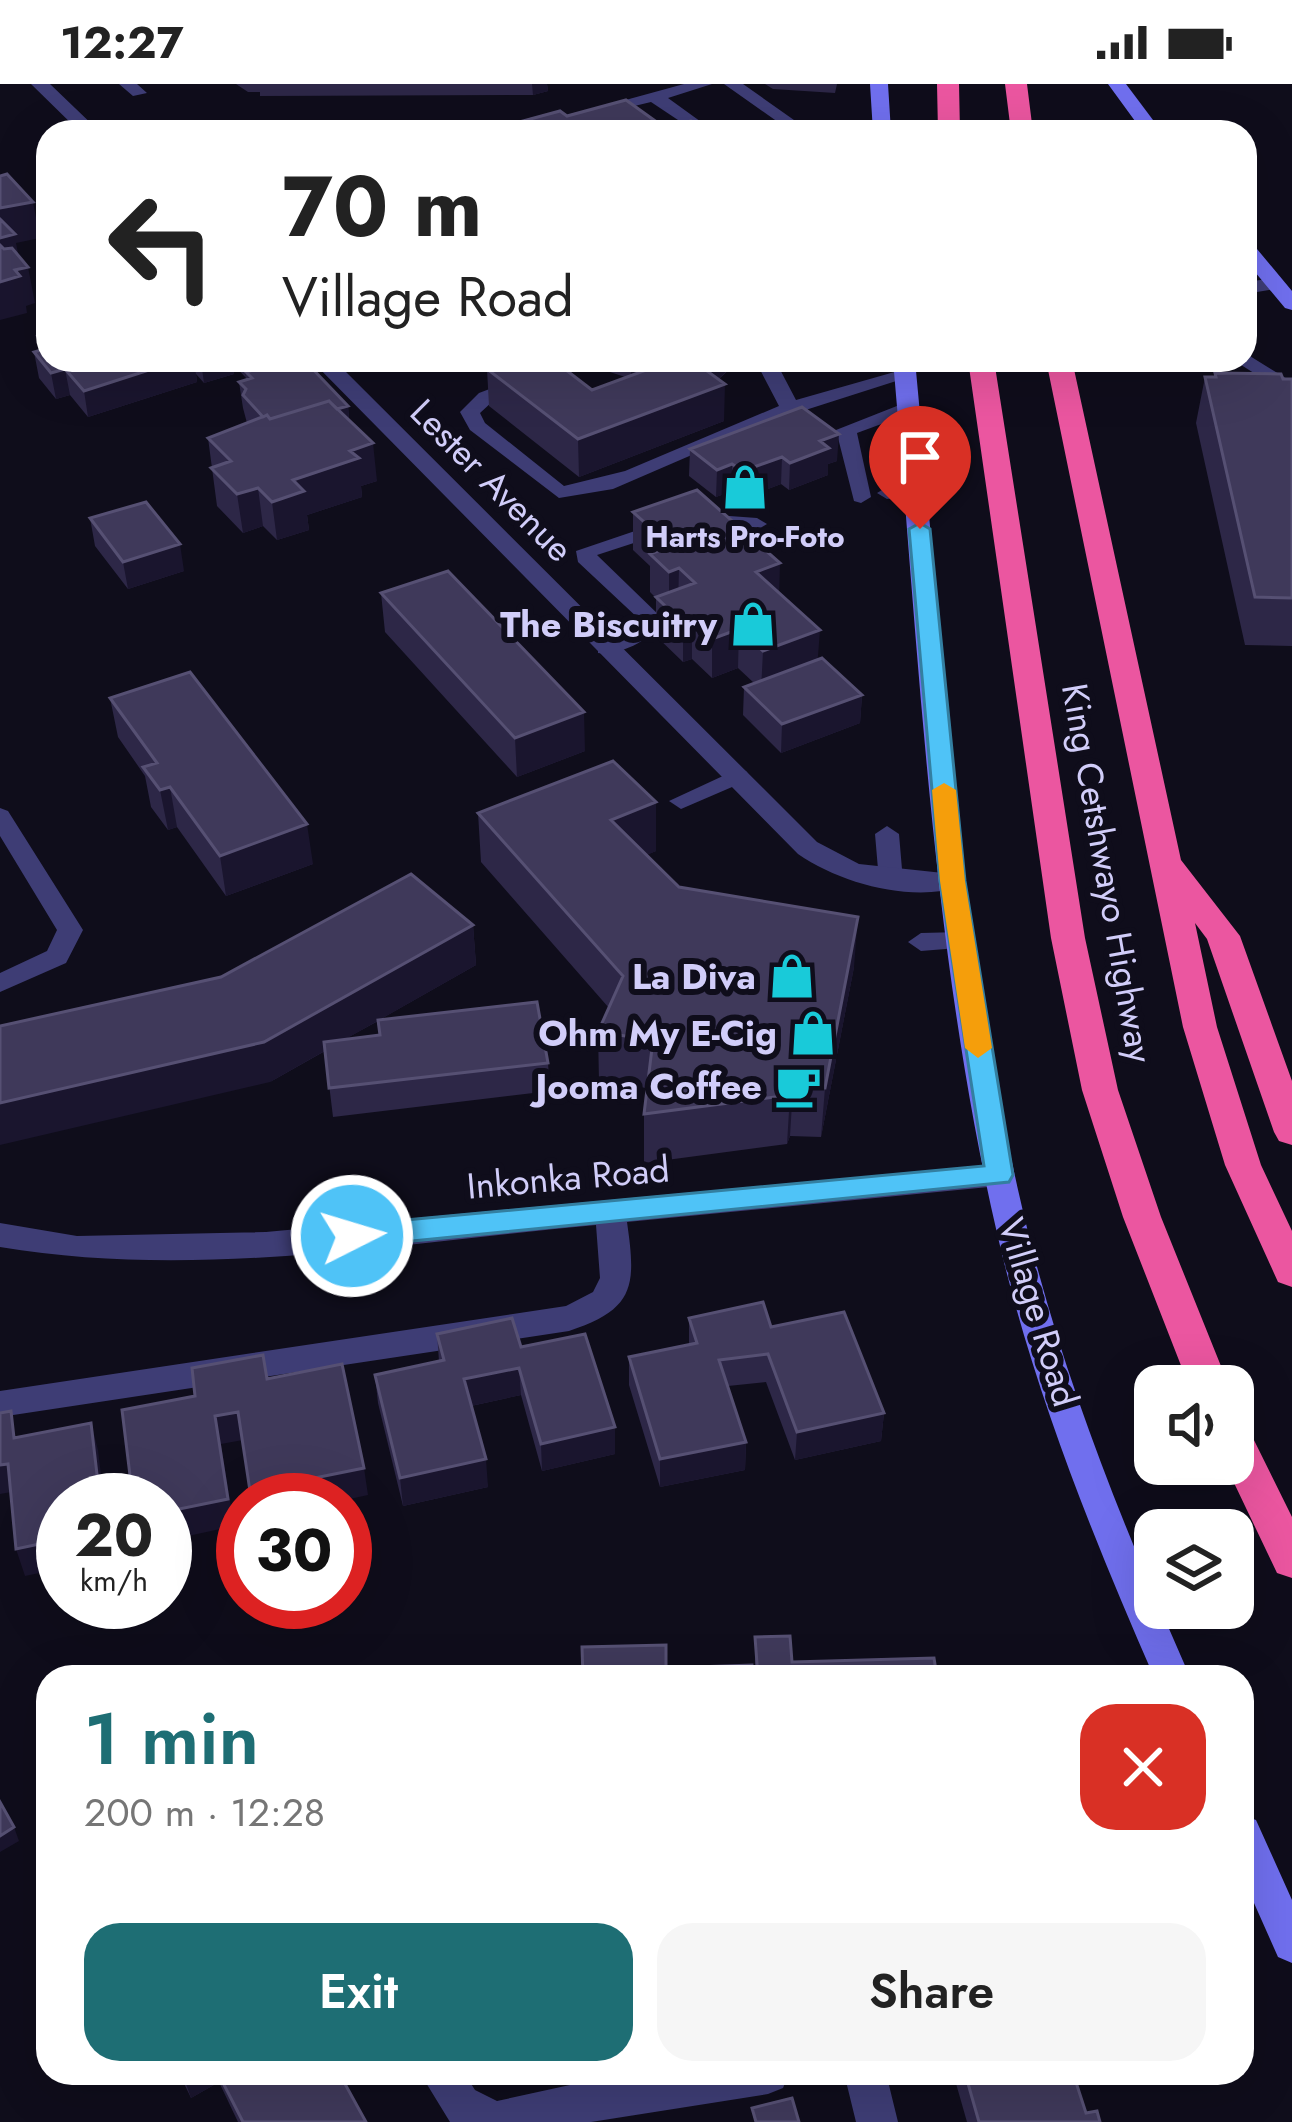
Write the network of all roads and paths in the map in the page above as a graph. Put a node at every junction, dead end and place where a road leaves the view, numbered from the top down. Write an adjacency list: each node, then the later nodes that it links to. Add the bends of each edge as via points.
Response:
1 (40, 84): 10 (street)
2 (704, 84): 8 (lane)
3 (732, 84): 12 (lane)
4 (879, 84): 13 (street)
5 (948, 84): 14 (highway)
6 (1016, 84): 15 (highway)
7 (1117, 84): 16 (street)
8 (654, 96): 9 (lane); 11 (lane)
9 (569, 117)
10 (78, 120)
11 (689, 120)
12 (785, 120)
13 (881, 120)
14 (949, 120)
15 (1020, 120)
16 (1144, 120)
17 (1257, 262): 18 (street)
18 (1275, 284): 19 (lane); 20 (street)
19 (1257, 286)
20 (1292, 304)
21 (1257, 367): 29 (lane)
22 (334, 372): 34 (street, Lester Avenue)
23 (552, 372): 31 (lane, via 486,397 470,412 559,492 587,489)
24 (770, 372): 31 (lane)
25 (893, 372): 31 (lane)
26 (904, 372): 30 (street, Village Road)
27 (983, 372): 50 (highway, King Cetshwayo Highway, via 1068,938 1100,1090)
28 (1062, 372): 39 (highway, King Cetshwayo Highway)
29 (1292, 391)
30 (907, 408): 32 (lane, via 846,430); 41 (street, Village Road, via 901,492)
31 (790, 409)
32 (862, 497)
33 (757, 524): 34 (lane, via 688,519 587,551 652,619)
34 (606, 649): 35 (street, Lester Avenue)
35 (738, 776): 36 (lane); 40 (street, Lester Avenue, via 825,864)
36 (681, 801)
37 (0, 816): 44 (lane, via 70,930 57,957)
38 (887, 835): 40 (lane)
39 (1164, 860): 45 (highway, King Cetshwayo Highway, via 1222,936); 49 (highway, King Cetshwayo Highway, via 1200,1027 1243,1165)
40 (891, 880): 41 (street, Lester Avenue)
41 (952, 881): 42 (street, Village Road)
42 (961, 941): 43 (lane); 46 (street, Village Road)
43 (921, 942)
44 (0, 983)
45 (1292, 1132)
46 (999, 1175): 47 (street, Inkonka Road); 54 (street, Village Road, via 1056,1377)
47 (610, 1212): 48 (street, Inkonka Road, via 158,1250); 51 (street, via 618,1286 609,1301 569,1318)
48 (0, 1235)
49 (1292, 1272)
50 (1201, 1365)
51 (0, 1404)
52 (1254, 1481): 53 (highway)
53 (1292, 1560)
54 (1167, 1665)
55 (1254, 1860): 56 (street)
56 (1292, 1944)
57 (448, 2085): 58 (street, via 460,2105 496,2122)
58 (684, 2085)
59 (869, 2085): 60 (street)
60 (877, 2122)

